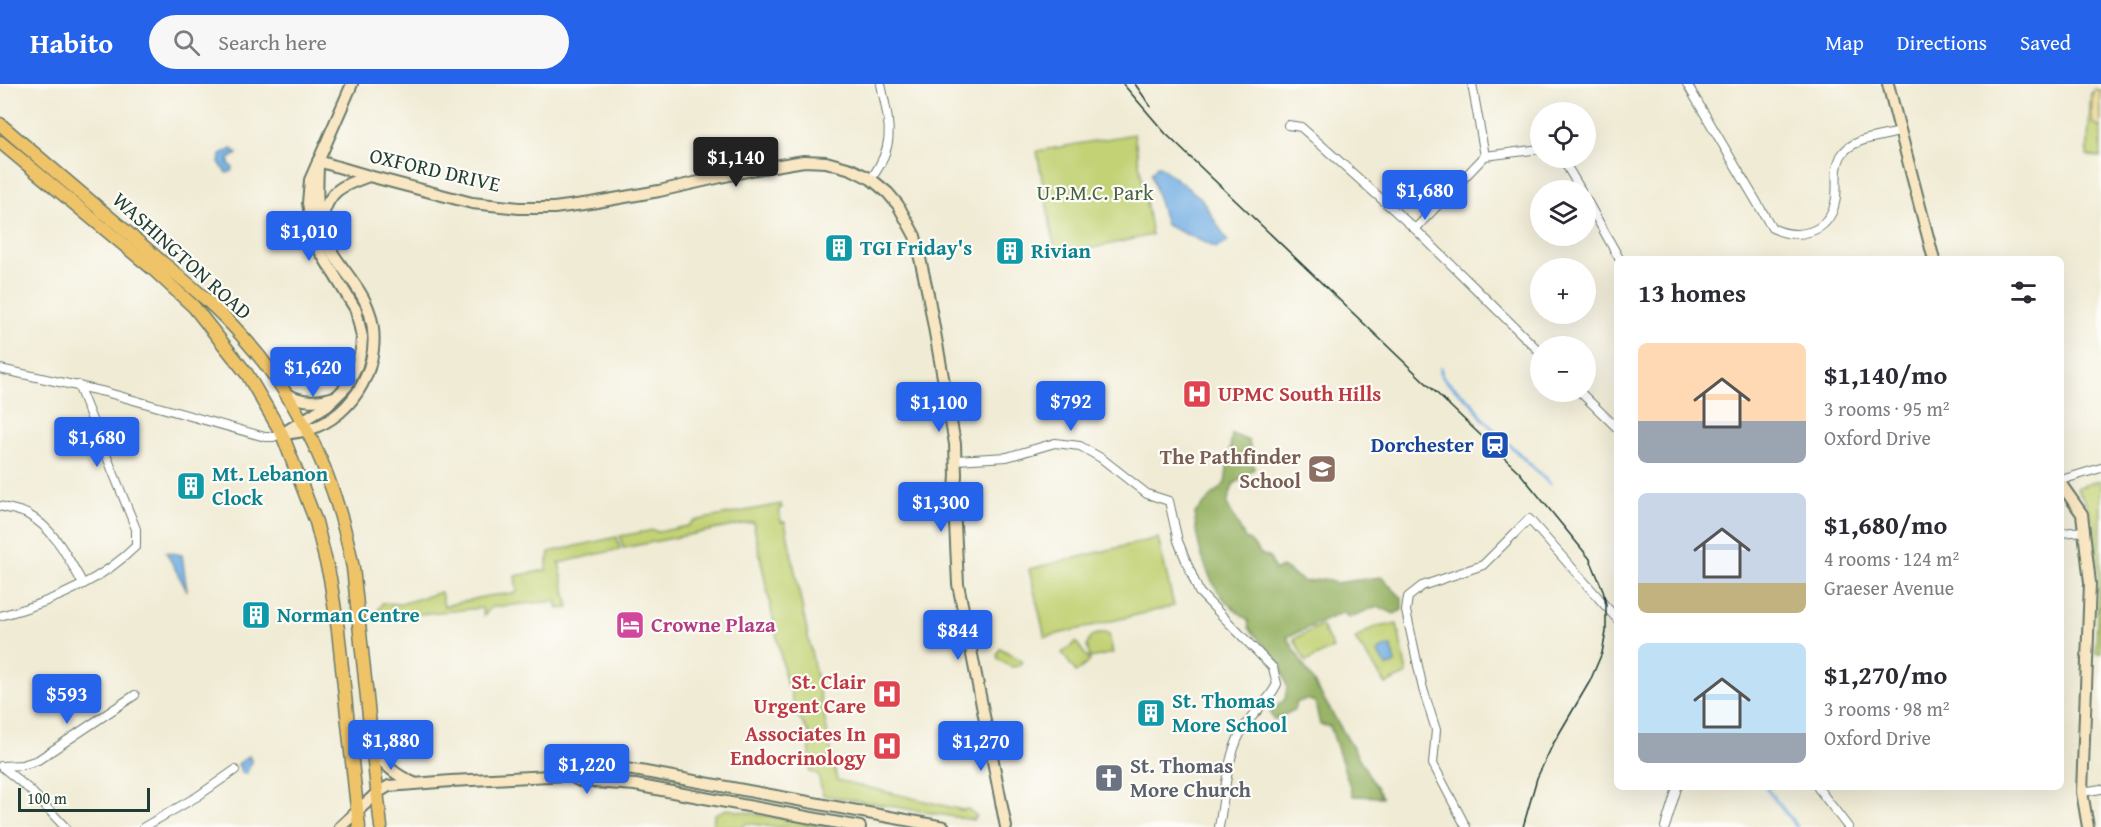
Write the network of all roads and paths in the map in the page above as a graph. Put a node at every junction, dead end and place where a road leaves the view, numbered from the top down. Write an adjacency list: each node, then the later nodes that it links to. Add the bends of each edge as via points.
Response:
1 (352, 84): 12 (street)
2 (880, 84): 14 (street, via 889,143)
3 (1472, 84): 11 (street)
4 (1687, 84): 8 (street, via 1772,228 1784,234 1812,232 1831,214 1836,201 1837,168 1848,148 1856,142)
5 (1888, 84): 8 (street)
6 (0, 124): 23 (main road, WASHINGTON ROAD, via 222,315 264,362)
7 (1288, 126): 17 (street, via 1301,127)
8 (1900, 132): 19 (street)
9 (0, 142): 28 (main road, WASHINGTON ROAD, via 194,307 247,374)
10 (1530, 150): 11 (street)
11 (1485, 156): 17 (street)
12 (318, 161): 13 (street, OXFORD DRIVE); 16 (street, via 316,198); 24 (street, via 309,182 312,230 321,253 356,310 362,337 353,376)
13 (369, 176): 14 (street, OXFORD DRIVE, via 472,203 519,208 591,203 804,161 835,164); 16 (street, via 336,190 326,204)
14 (871, 179): 29 (street, OXFORD DRIVE, via 898,205 920,251)
15 (1596, 217): 18 (street)
16 (321, 224): 26 (street, via 331,250 370,314 374,343 369,369 355,397 338,413)
17 (1415, 229): 20 (street)
18 (1618, 256)
19 (1933, 256)
20 (1530, 342)
21 (0, 369): 22 (street)
22 (78, 385): 28 (street, via 265,437); 36 (street, via 136,529 136,546 123,560)
23 (286, 394): 24 (street, via 312,402); 26 (main road, WASHINGTON ROAD)
24 (337, 396): 26 (street)
25 (1590, 402): 27 (street)
26 (305, 425): 28 (street); 40 (main road, WASHINGTON ROAD, via 327,472 346,531)
27 (1614, 425)
28 (282, 434): 50 (main road, WASHINGTON ROAD, via 316,522 330,578)
29 (956, 460): 58 (street, OXFORD DRIVE, via 958,584); 59 (street, via 1007,457 1055,443 1080,446 1147,494 1169,501 1178,541 1199,592 1273,668 1277,684 1236,742)
30 (2101, 468): 31 (street)
31 (2064, 481)
32 (2064, 487): 34 (street, via 2082,514)
33 (0, 506): 36 (street, via 26,514 44,526 62,547)
34 (2085, 531): 35 (street); 48 (street, via 2090,584)
35 (2064, 533)
36 (83, 584): 37 (street, via 56,598)
37 (0, 616)
38 (1614, 617): 60 (street, via 1529,519 1483,565 1422,586 1408,597 1406,611 1436,730 1433,764)
39 (135, 694): 41 (street, via 38,760)
40 (373, 748): 44 (street, via 390,770); 49 (main road, WASHINGTON ROAD)
41 (1, 766): 51 (street)
42 (235, 770): 52 (street)
43 (569, 775): 44 (street); 56 (street, via 580,781 635,785); 57 (street, via 589,767 640,771)
44 (414, 783): 49 (street, via 389,786)
45 (2101, 789): 48 (street)
46 (1676, 790): 61 (street)
47 (1820, 790): 62 (street)
48 (2082, 792): 63 (street)
49 (377, 793): 50 (street); 55 (main road, WASHINGTON ROAD)
50 (357, 809): 53 (street); 54 (main road, WASHINGTON ROAD)
51 (65, 827)
52 (144, 827)
53 (340, 827)
54 (359, 827)
55 (381, 827)
56 (860, 827)
57 (944, 827)
58 (1006, 827)
59 (1220, 827)
60 (1466, 827)
61 (1665, 827)
62 (1848, 827)
63 (2088, 827)

